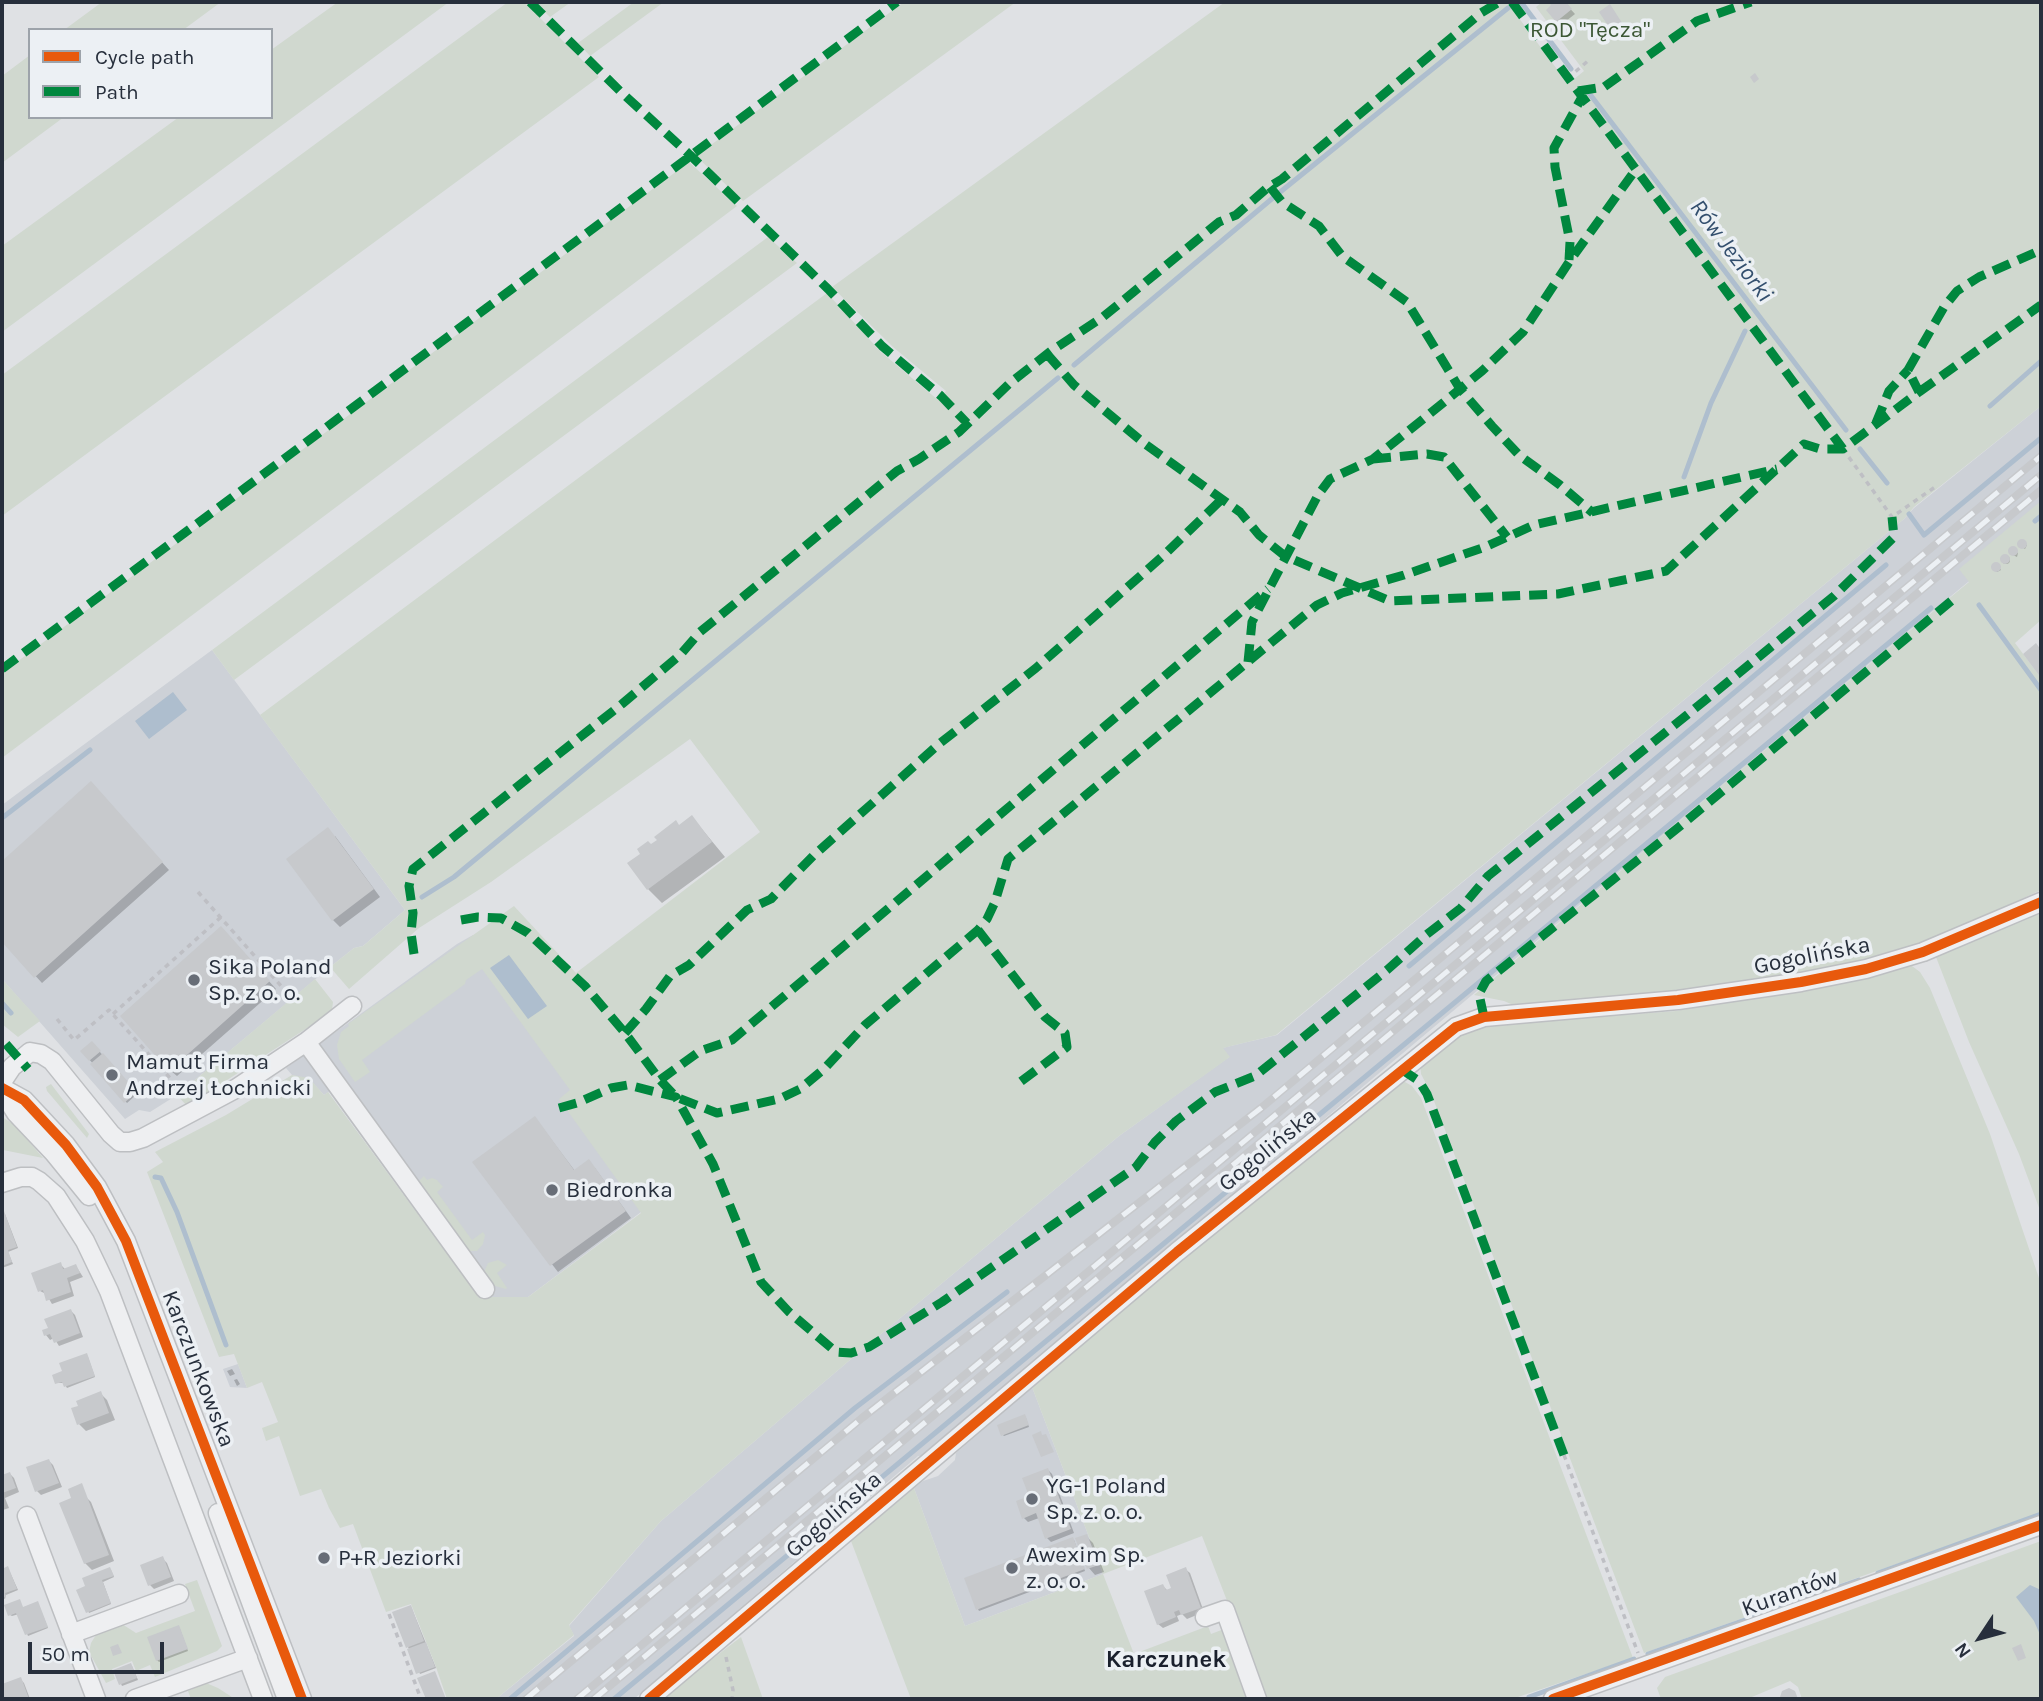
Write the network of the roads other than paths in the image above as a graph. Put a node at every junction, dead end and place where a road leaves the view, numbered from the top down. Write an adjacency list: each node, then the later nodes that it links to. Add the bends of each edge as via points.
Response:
1 (2041, 902): 19 (street, Gogolińska, via 1923,952 1866,969 1678,1000 1484,1017 1456,1027 1177,1251)
2 (352, 1006): 3 (street)
3 (306, 1042): 4 (street, via 194,1112 143,1138 120,1142 47,1057 30,1052); 7 (street)
4 (2, 1082)
5 (2, 1090): 17 (street, Karczunkowska, via 16,1113 87,1194 117,1244); 18 (street, Karczunkowska, via 24,1100 66,1144 97,1187 126,1241)
6 (2, 1183): 13 (street, via 21,1177 40,1181 56,1196 85,1241 109,1291)
7 (485, 1289)
8 (27, 1516): 12 (street)
9 (2041, 1525): 21 (street, Kurantów)
10 (179, 1594): 12 (street)
11 (1205, 1617): 20 (street, via 1225,1610)
12 (71, 1634): 14 (street)
13 (248, 1658): 15 (street); 16 (street)
14 (96, 1699)
15 (135, 1699)
16 (264, 1699)
17 (287, 1699)
18 (302, 1699)
19 (649, 1699)
20 (1257, 1699)
21 (1553, 1699)

